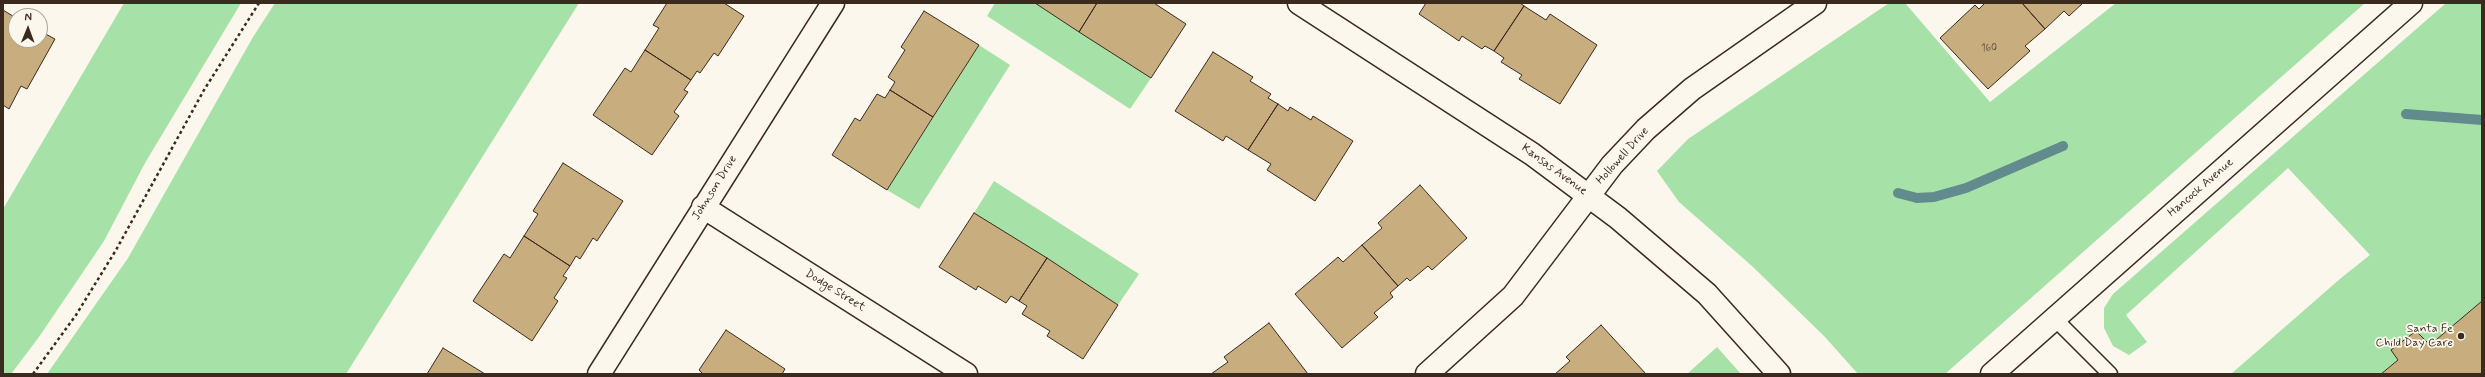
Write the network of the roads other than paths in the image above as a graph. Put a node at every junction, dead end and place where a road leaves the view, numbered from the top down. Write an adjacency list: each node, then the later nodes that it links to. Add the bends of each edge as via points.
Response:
1 (833, 3): 6 (street, Johnson Drive)
2 (1299, 3): 5 (street, Kansas Avenue, via 1525,149)
3 (1815, 3): 5 (street, Hollowell Drive, via 1692,88 1646,129 1612,165)
4 (2411, 3): 7 (street, Hancock Avenue)
5 (1588, 196): 10 (street, Hollowell Drive, via 1513,296); 11 (street, Kansas Avenue, via 1618,218 1707,294)
6 (703, 207): 8 (street, Johnson Drive); 9 (street, Dodge Street)
7 (2054, 318): 12 (street, Hancock Avenue); 13 (lane)
8 (599, 374)
9 (966, 374)
10 (1427, 374)
11 (1779, 374)
12 (1992, 374)
13 (2110, 374)

